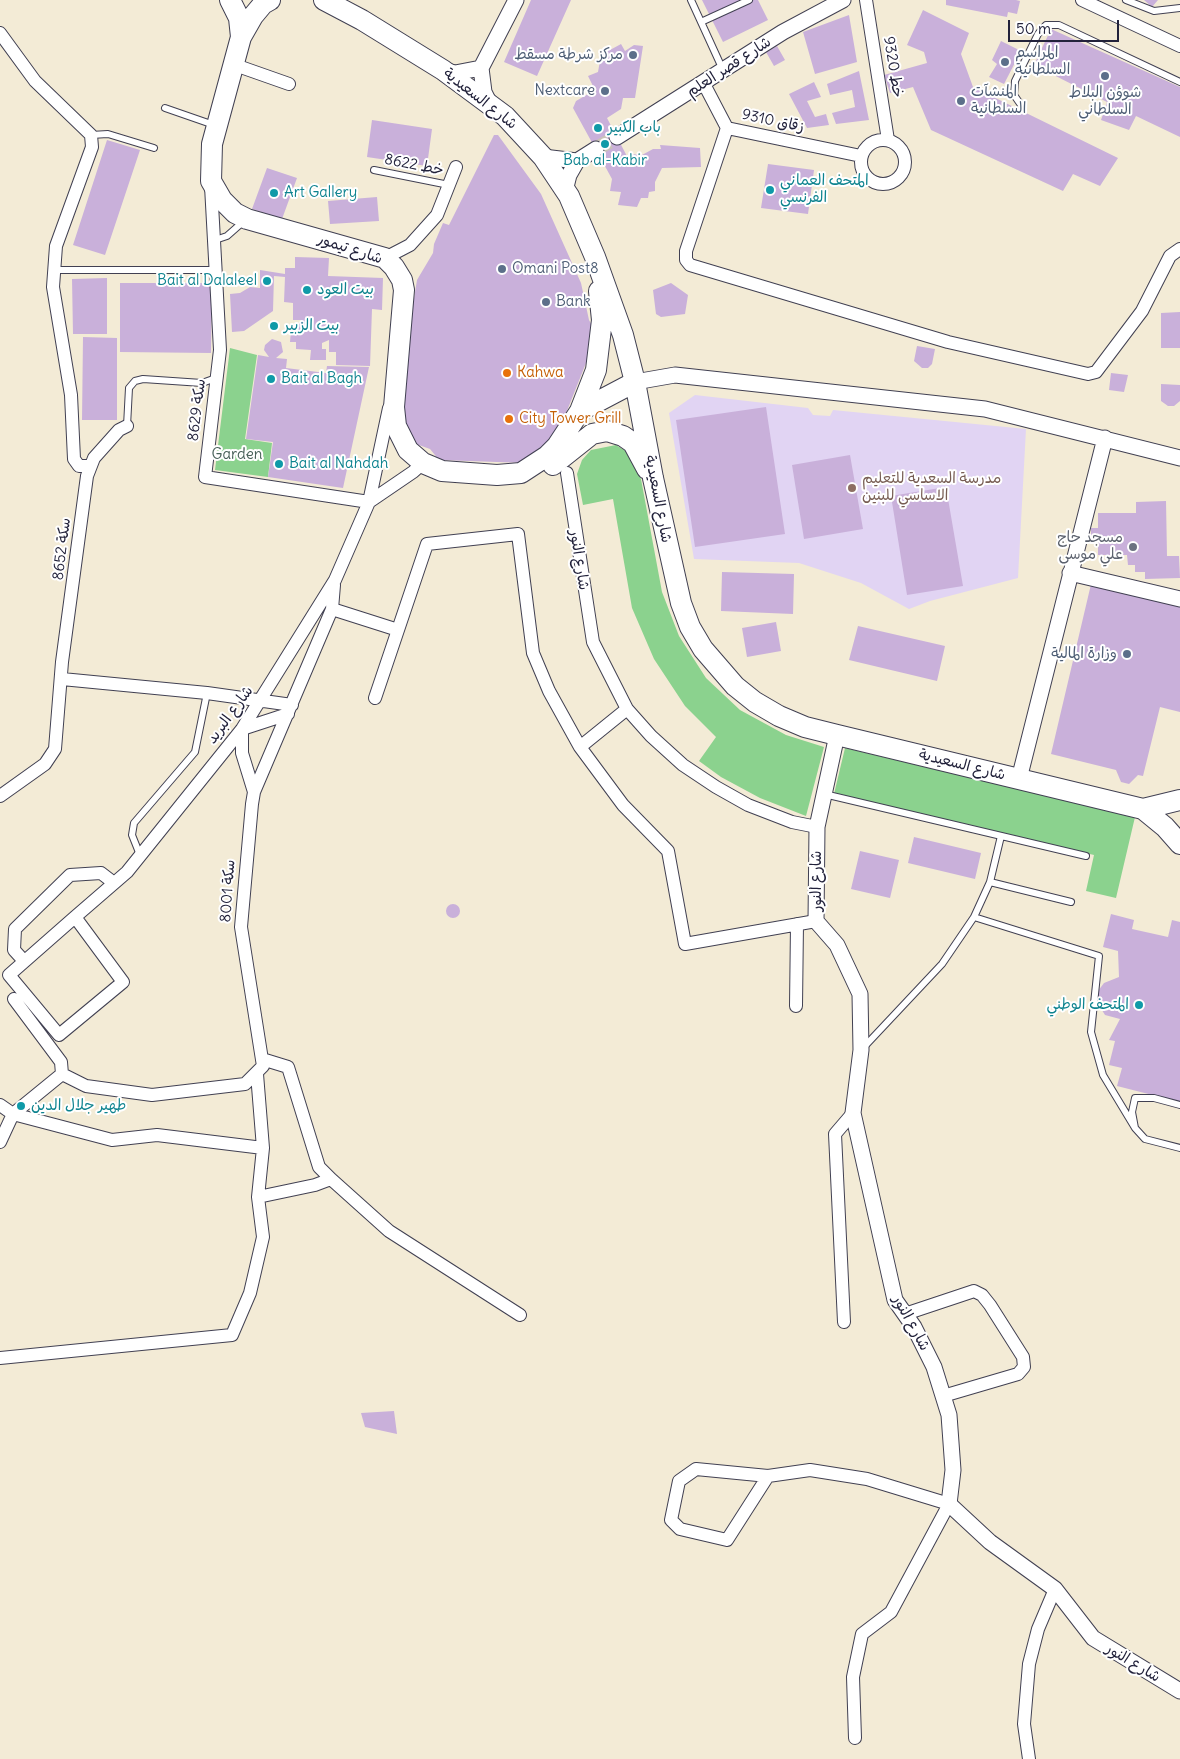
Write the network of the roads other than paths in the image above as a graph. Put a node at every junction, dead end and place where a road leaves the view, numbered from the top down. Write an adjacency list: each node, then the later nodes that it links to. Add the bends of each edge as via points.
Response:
1 (230, 0): 15 (main road, via 239,18)
2 (270, 0): 15 (main road, via 253,16)
3 (310, 0): 11 (main road)
4 (516, 0): 18 (street)
5 (691, 0): 13 (lane)
6 (750, 0): 13 (lane)
7 (843, 0): 20 (street, شارع قصر العلم, via 783,32)
8 (866, 0): 31 (street, 9320 خط)
9 (1082, 0): 16 (street)
10 (1126, 0): 12 (lane, via 1154,11)
11 (330, 3): 19 (main road, شارع السعيدية)
12 (1180, 8)
13 (701, 22): 20 (lane)
14 (0, 33): 29 (street, via 35,81)
15 (241, 37): 17 (main road)
16 (1180, 46)
17 (234, 65): 22 (street); 27 (main road)
18 (481, 68): 19 (street, via 455,73); 25 (street, via 484,92)
19 (443, 70): 25 (main road, شارع السعيدية)
20 (724, 71): 23 (street, شارع قصر العلم)
21 (1180, 82): 24 (lane, via 1059,25 1046,25 1038,34 1016,81 1014,96)
22 (289, 84)
23 (704, 84): 28 (street, زقاق 9310); 30 (street, شارع قصر العلم)
24 (1021, 105)
25 (492, 106): 35 (main road, شارع السعيدية)
26 (165, 108): 27 (lane)
27 (217, 126): 39 (main road, via 212,144)
28 (727, 128): 34 (street, زقاق 9310); 44 (street, via 686,251 690,266 948,342 1088,374 1096,372 1142,311 1170,256)
29 (92, 135): 32 (lane, via 108,134); 47 (street, via 92,147 64,220)
30 (617, 137)
31 (888, 140): 34 (street, via 875,141); 34 (street, via 900,146 906,157 905,170 897,180 884,185 872,182 863,172)
32 (154, 148)
33 (596, 150): 36 (street)
34 (862, 156)
35 (543, 157): 36 (street); 41 (main road, شارع السعيدية)
36 (577, 161): 41 (street)
37 (456, 167): 40 (street)
38 (374, 170): 40 (lane, 8622 خط)
39 (211, 181): 42 (main road, شارع تيمور, via 222,200); 43 (street, سكة 8629)
40 (449, 185): 46 (street, via 437,215 410,244)
41 (565, 191): 45 (main road, شارع السعيدية)
42 (247, 219): 43 (lane, via 238,228); 46 (main road, شارع تيمور)
43 (214, 240): 48 (street, سكة 8629)
44 (1180, 249)
45 (595, 257): 50 (main road, شارع السعيدية); 52 (main road, شارع تيمور, via 602,320 600,348 596,370)
46 (385, 258): 51 (main road, شارع تيمور, via 402,280 404,290)
47 (53, 270): 48 (lane); 57 (street, via 55,313 71,394 74,460 79,466)
48 (215, 270): 49 (street, سكة 8629, via 220,336)
49 (217, 377): 53 (lane, via 202,383 135,381 130,388); 61 (street, سكة 8629, via 205,477)
50 (636, 382): 52 (main road); 54 (street, via 675,374 984,409); 60 (main road, شارع السعيدية)
51 (395, 383): 56 (main road, شارع تيمور, via 396,426 408,450); 61 (street, شارع البريد)
52 (580, 411): 58 (main road, شارع تيمور, via 557,446)
53 (127, 426): 57 (street, via 119,430)
54 (1105, 438): 55 (street); 62 (street)
55 (1180, 458)
56 (423, 463): 58 (main road, شارع تيمور, via 442,471 497,475); 61 (street)
57 (90, 466): 67 (street, سكة 8652)
58 (521, 472): 60 (main road, شارع تيمور, via 534,473 550,468 592,434 607,431 633,443)
59 (566, 473): 72 (street, شارع النور, via 593,642)
60 (652, 478): 74 (main road, شارع السعيدية, via 681,603 703,649 735,686 755,702 805,727)
61 (369, 502): 63 (street, شارع البريد)
62 (1070, 573): 64 (street); 76 (street)
63 (335, 580): 65 (street, سكة 8001); 70 (street, شارع البريد)
64 (1180, 599)
65 (332, 609): 66 (street); 71 (street, سكة 8001)
66 (398, 630): 69 (street); 75 (street, via 427,544 518,534 533,653)
67 (62, 679): 68 (street); 79 (street, سكة 8652, via 55,749 45,764)
68 (208, 693): 70 (street); 85 (lane, via 195,752 134,824 132,835)
69 (375, 698)
70 (261, 700): 71 (street); 73 (street, شارع البريد)
71 (290, 709): 73 (street); 77 (street, سكة 8001)
72 (627, 709): 75 (street); 82 (street, شارع النور, via 683,765 716,787 748,805 792,822)
73 (242, 729): 77 (street, via 242,753); 85 (street, شارع البريد)
74 (837, 735): 76 (main road, شارع السعيدية); 78 (street, شارع النور)
75 (580, 747): 93 (street, via 623,806 668,851 686,944)
76 (1019, 779): 81 (main road, شارع السعيدية)
77 (254, 792): 98 (street, سكة 8001, via 241,927)
78 (824, 794): 82 (street, شارع النور); 83 (lane)
79 (0, 796)
80 (1180, 800): 81 (main road, شارع السعيدية)
81 (1143, 809): 84 (main road, شارع السعيدية)
82 (817, 827): 92 (street, شارع النور)
83 (1001, 836): 86 (lane); 87 (lane)
84 (1180, 844)
85 (140, 855): 88 (street, شارع البريد)
86 (1086, 856)
87 (990, 882): 89 (lane); 91 (lane)
88 (114, 883): 90 (street, شارع البريد); 94 (street, via 102,873 70,875 15,929 14,950)
89 (1071, 902)
90 (75, 917): 94 (street, شارع البريد); 94 (street, شارع البريد, via 123,982 59,1035 9,975)
91 (974, 917): 97 (lane, via 942,964); 105 (lane, via 1099,956 1091,1032 1103,1075)
92 (816, 921): 93 (street); 97 (street, شارع النور, via 837,945 860,994)
93 (797, 924): 96 (street)
94 (24, 961)
95 (14, 999): 99 (street, via 61,1062)
96 (796, 1006)
97 (861, 1050): 103 (street, شارع النور)
98 (262, 1059): 100 (street, سكة 8001, via 263,1066); 109 (street, via 288,1067 319,1167)
99 (62, 1074): 100 (street, via 86,1086 152,1095 246,1084); 104 (street)
100 (257, 1074): 107 (street)
101 (0, 1104): 104 (street)
102 (1180, 1105): 105 (lane, via 1154,1098 1135,1098 1132,1112)
103 (853, 1113): 111 (street, شارع النور, via 895,1300); 113 (street, via 835,1134)
104 (13, 1114): 106 (street); 107 (street, via 112,1140 157,1135)
105 (1135, 1128): 108 (lane, via 1145,1139)
106 (0, 1142)
107 (263, 1148): 110 (street)
108 (1180, 1148)
109 (331, 1179): 110 (street); 112 (street, via 389,1231)
110 (258, 1197): 114 (street, via 263,1237 250,1293 232,1335)
111 (905, 1314): 115 (street, شارع النور, via 934,1367); 115 (street, via 974,1291 990,1305 1023,1357 1024,1367 1018,1374)
112 (520, 1315)
113 (844, 1322)
114 (0, 1358)
115 (943, 1396): 117 (street, شارع النور, via 949,1414 953,1470)
116 (768, 1476): 116 (street, via 727,1540 680,1529 671,1520 679,1481 696,1469); 117 (street, via 810,1470 867,1479)
117 (949, 1504): 118 (street, شارع النور, via 990,1542); 120 (street, via 891,1612 862,1634 853,1677)
118 (1055, 1589): 119 (street, شارع النور, via 1093,1638); 121 (street, via 1038,1629 1029,1664 1024,1724)
119 (1180, 1691)
120 (855, 1738)
121 (1029, 1759)

